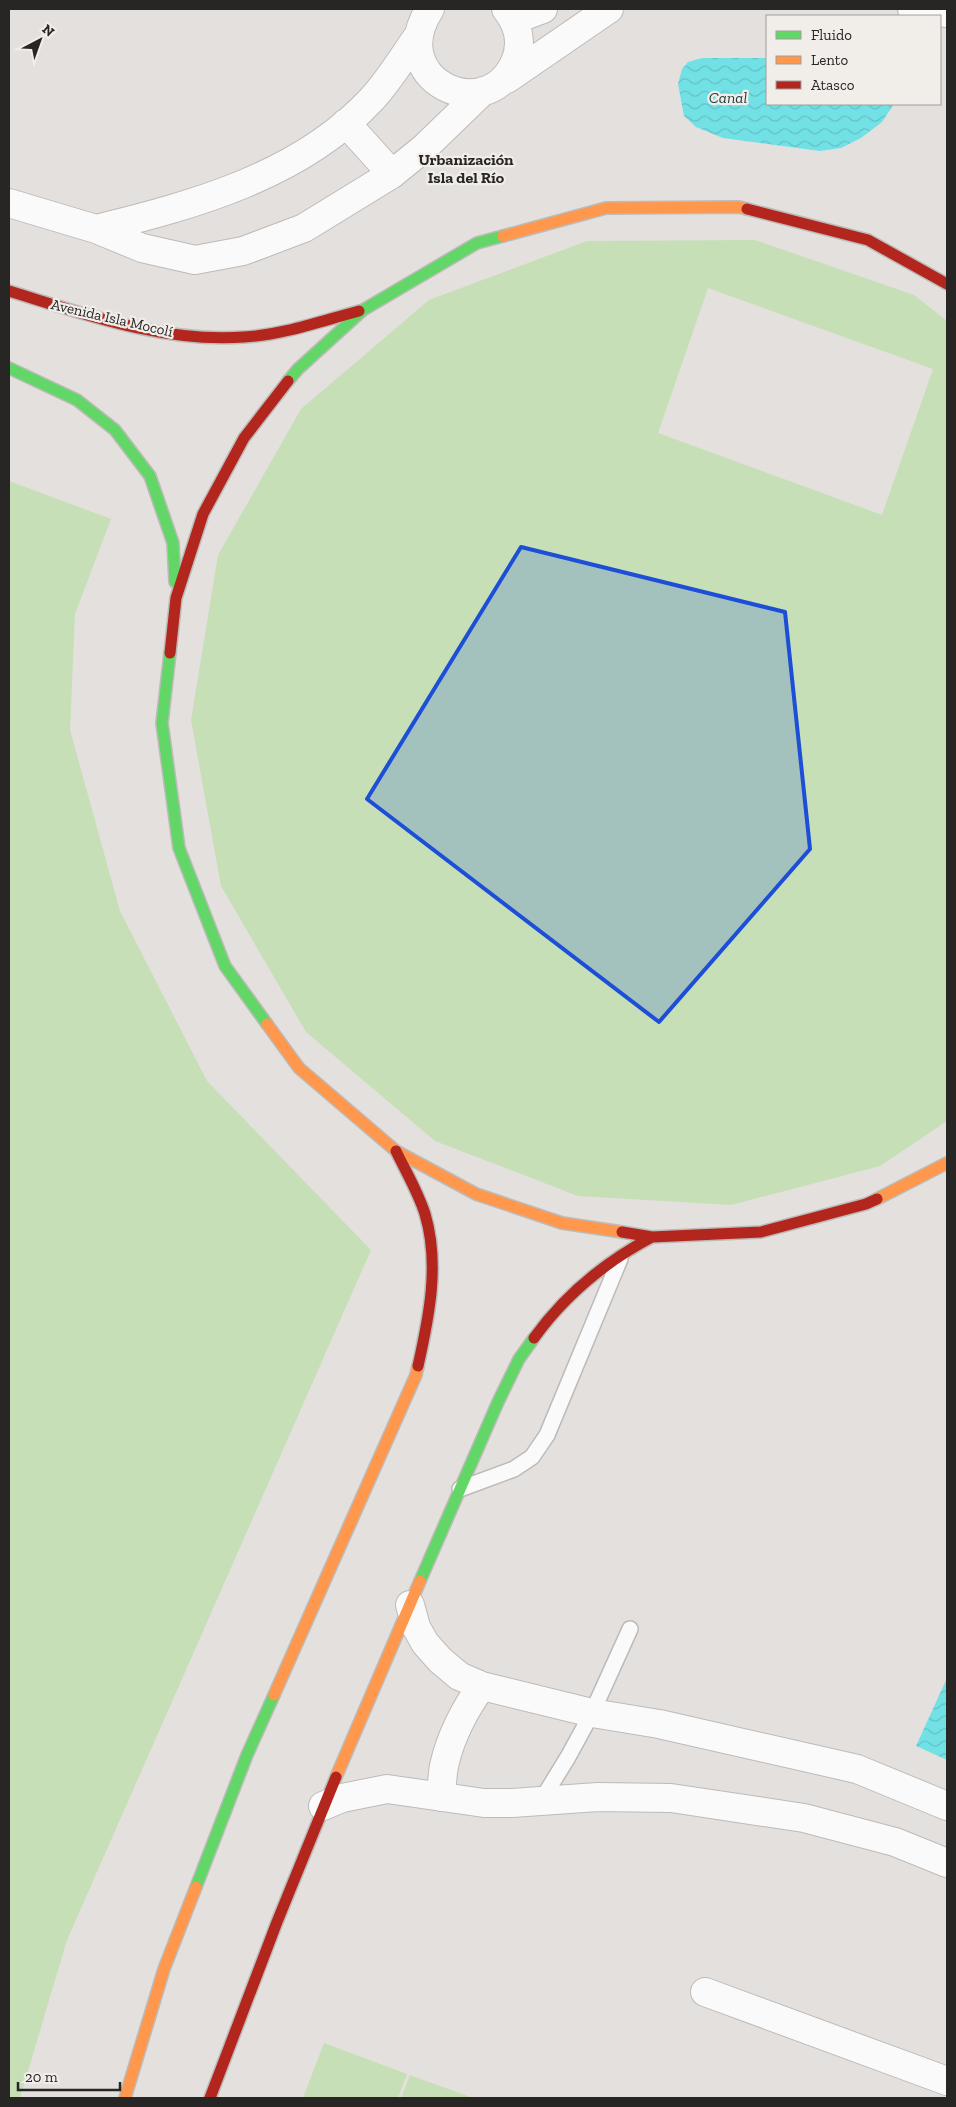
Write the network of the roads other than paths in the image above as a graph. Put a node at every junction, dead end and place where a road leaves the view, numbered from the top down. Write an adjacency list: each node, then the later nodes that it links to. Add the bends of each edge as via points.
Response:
1 (430, 9): 7 (street)
2 (543, 9): 6 (street)
3 (609, 9): 8 (street)
4 (912, 9): 5 (street)
5 (947, 11)
6 (510, 14): 8 (street, via 519,37 518,55 511,71)
7 (418, 36): 8 (street, via 418,52 424,66 448,89 465,94); 9 (street, via 372,100)
8 (491, 88): 10 (street)
9 (346, 123): 10 (street); 12 (street, via 287,164 230,190)
10 (392, 174): 12 (street, via 304,228 243,251 195,260 142,248)
11 (9, 203): 12 (street)
12 (96, 229)
13 (947, 284): 15 (street, via 868,240 739,207 606,208 478,243)
14 (9, 291): 15 (street, Avenida Isla Mocolí, via 92,317 166,333 229,338 276,333)
15 (362, 310): 17 (street, via 298,368 244,438 203,514)
16 (9, 368): 17 (street, via 77,400 116,430 150,476 173,543)
17 (176, 598): 18 (street, via 162,723 179,848 225,966 299,1068)
18 (396, 1151): 20 (street, via 476,1194 536,1215 562,1223); 34 (street, via 427,1221 433,1266 430,1312 416,1375 246,1755 164,1969)
19 (947, 1163): 20 (street, via 866,1204 761,1232)
20 (652, 1237): 21 (street)
21 (623, 1251): 22 (street, via 553,1312 521,1355); 22 (lane, via 547,1435 532,1457 514,1468)
22 (460, 1489): 23 (street)
23 (410, 1605): 25 (street, via 416,1627 440,1660 459,1676); 29 (street)
24 (630, 1629): 26 (lane)
25 (482, 1686): 26 (street); 27 (street, via 455,1735 444,1766)
26 (592, 1713): 28 (lane); 30 (street, via 659,1724 857,1769)
27 (441, 1797): 28 (street, via 484,1803); 29 (street, via 387,1789 342,1798)
28 (541, 1801): 31 (street, via 598,1797 671,1798 804,1818 894,1842)
29 (323, 1806): 35 (street, via 248,1992)
30 (947, 1806)
31 (947, 1863)
32 (705, 1992): 33 (street)
33 (947, 2081)
34 (125, 2098)
35 (210, 2098)

